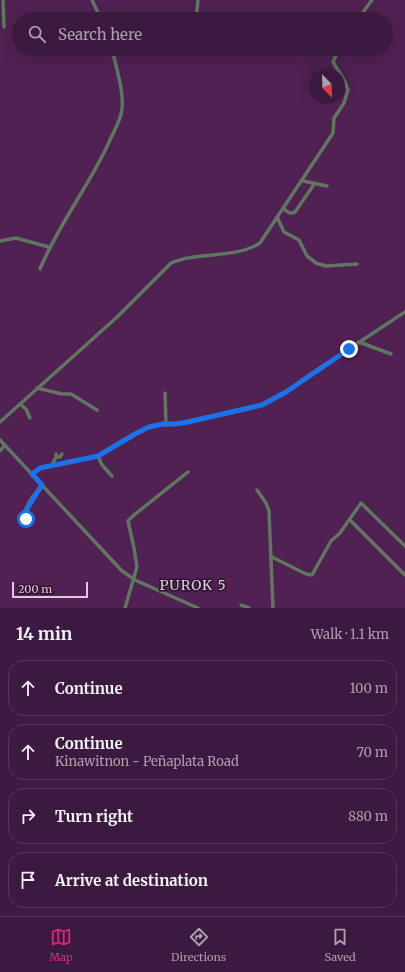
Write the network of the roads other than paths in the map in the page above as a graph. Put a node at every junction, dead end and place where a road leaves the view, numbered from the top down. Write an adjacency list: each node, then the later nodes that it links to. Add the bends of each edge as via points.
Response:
1 (3, 0): 8 (street)
2 (92, 0): 5 (street)
3 (198, 0): 6 (street)
4 (372, 0): 7 (street)
5 (98, 12)
6 (197, 12)
7 (363, 12)
8 (4, 26)
9 (113, 56): 17 (street, via 122,103 121,114 94,173)
10 (336, 56): 11 (street, via 333,62 347,86 347,94 334,118 333,133)
11 (303, 181): 12 (street); 14 (street)
12 (315, 183): 13 (street); 14 (street, via 295,212 289,212)
13 (327, 186)
14 (284, 208): 15 (street)
15 (277, 217): 18 (street, via 284,232 299,240 307,256 316,263 326,266); 23 (street, via 264,239 256,246 223,254 182,259 171,264 116,318)
16 (0, 241): 17 (street, via 16,238)
17 (50, 246): 19 (street)
18 (357, 264)
19 (40, 269)
20 (405, 312): 21 (street)
21 (359, 342): 22 (street); 29 (street, via 286,392 262,405)
22 (391, 354)
23 (37, 388): 25 (street); 26 (street, via 71,394)
24 (165, 393): 29 (street)
25 (20, 404): 27 (street, via 27,410); 28 (street)
26 (96, 408)
27 (30, 418)
28 (0, 422)
29 (166, 425): 34 (street, via 140,430)
30 (0, 440): 31 (street)
31 (5, 445): 32 (street); 37 (street)
32 (0, 451)
33 (62, 454): 35 (street, via 60,457 56,455)
34 (98, 456): 35 (street); 38 (street)
35 (52, 465): 37 (street, via 40,468)
36 (188, 472): 46 (street, via 129,519 137,562 137,570)
37 (32, 474): 39 (street)
38 (112, 476)
39 (42, 485): 42 (street, via 25,512); 46 (street)
40 (257, 490): 44 (street, via 269,510)
41 (350, 520): 43 (street, via 362,503); 44 (street, via 331,541 312,575); 45 (street)
42 (28, 521)
43 (405, 546)
44 (272, 557): 51 (street)
45 (405, 575)
46 (132, 579): 48 (street); 49 (street)
47 (241, 605): 50 (street)
48 (125, 608)
49 (198, 608)
50 (249, 608)
51 (273, 608)

